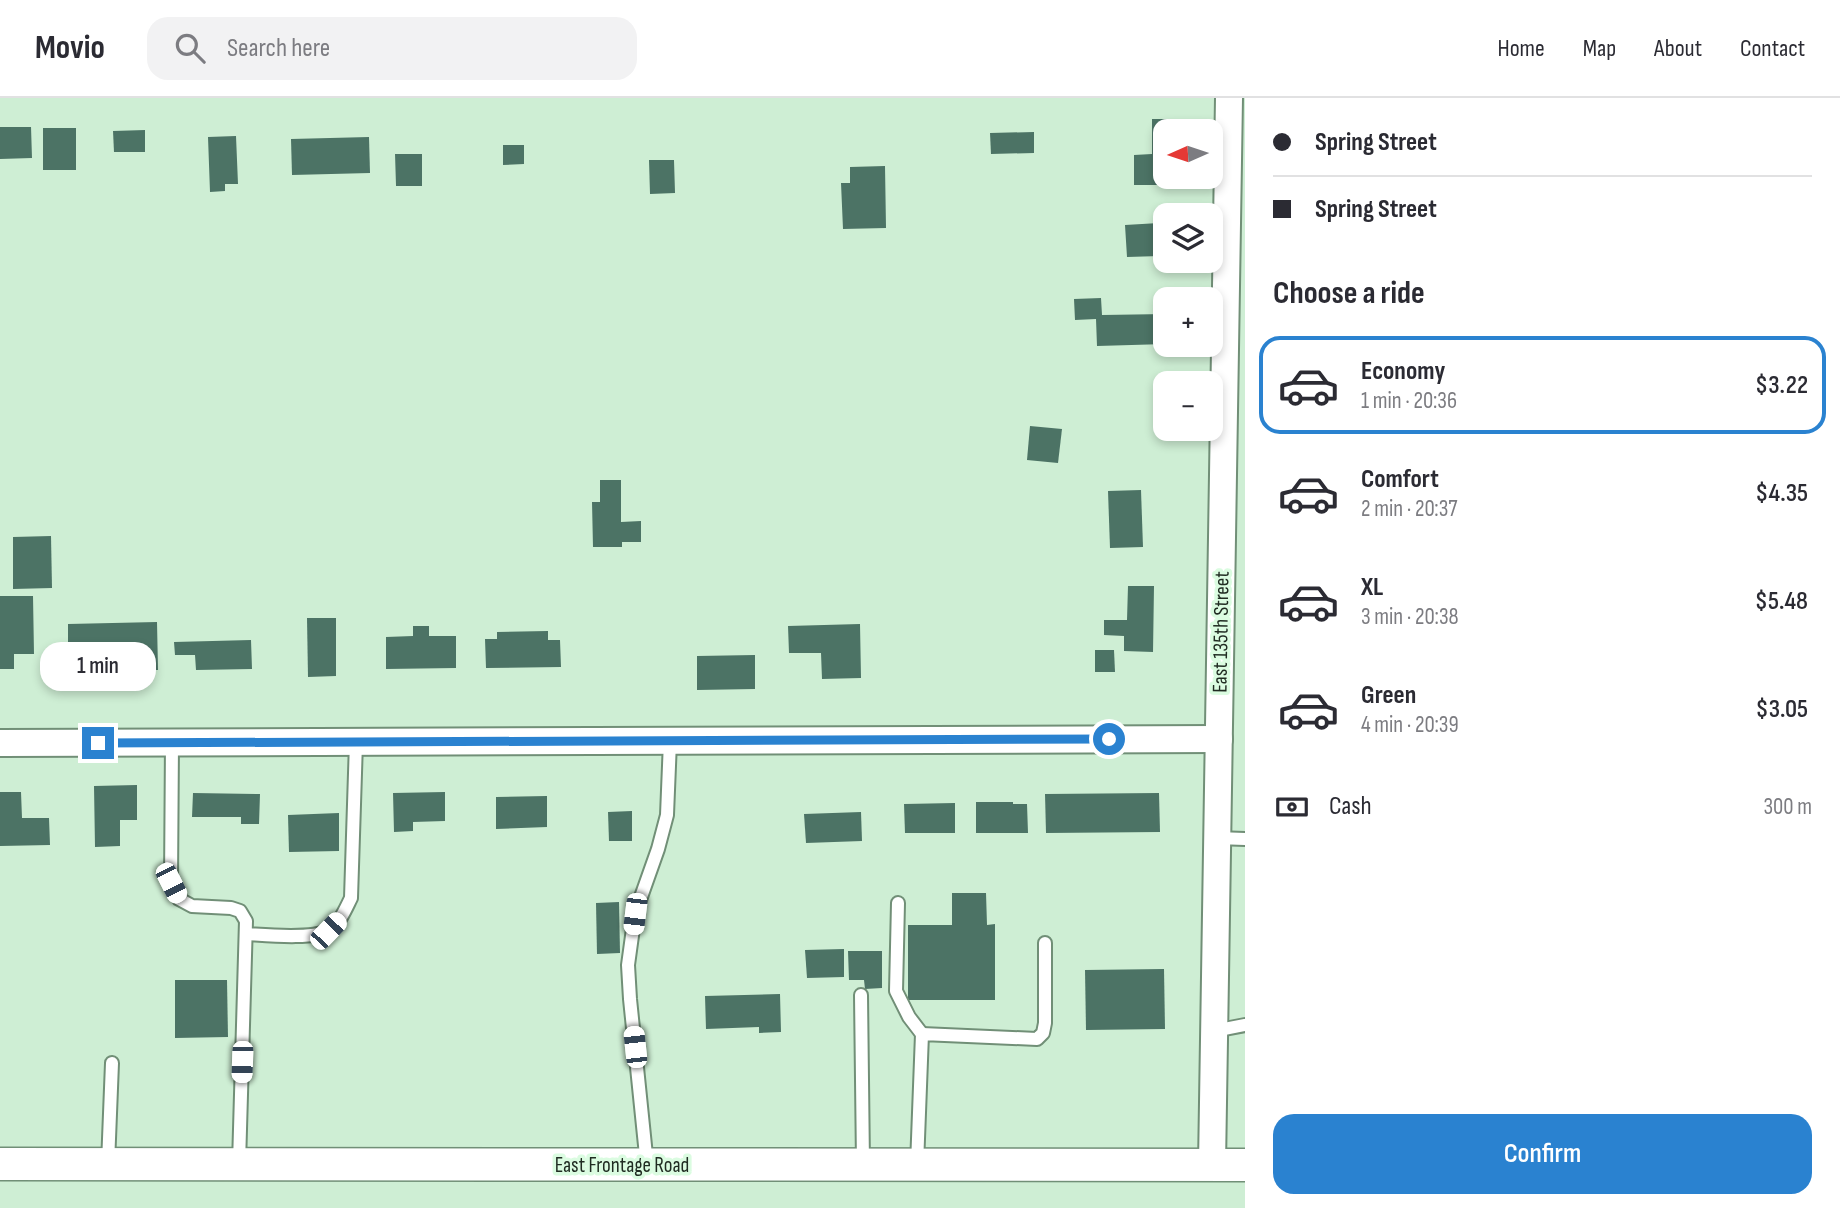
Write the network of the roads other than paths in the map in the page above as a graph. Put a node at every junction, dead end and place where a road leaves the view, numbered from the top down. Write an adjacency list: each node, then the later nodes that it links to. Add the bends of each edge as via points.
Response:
1 (1229, 98): 2 (street, East 135th Street)
2 (1235, 392): 3 (street, East 135th Street)
3 (1219, 738): 4 (street); 8 (street, East 135th Street)
4 (670, 741): 6 (street); 21 (lane, via 667,815 635,914 628,965)
5 (172, 742): 6 (street); 7 (street); 11 (lane, via 171,883 179,899 192,906 240,911 246,920)
6 (356, 742): 11 (lane, via 351,898 342,916 328,931 315,936)
7 (0, 743)
8 (1217, 838): 9 (lane); 15 (street, East 135th Street)
9 (1245, 839)
10 (898, 903): 16 (lane, via 896,992)
11 (246, 934): 20 (lane)
12 (1045, 943): 16 (lane, via 1045,1023 1037,1039)
13 (861, 995): 22 (lane)
14 (1245, 1025): 15 (lane)
15 (1214, 1031): 24 (street, East 135th Street)
16 (922, 1034): 23 (lane)
17 (112, 1063): 19 (lane)
18 (0, 1164): 19 (street, East Frontage Road)
19 (108, 1164): 20 (street, East Frontage Road)
20 (239, 1164): 21 (street, East Frontage Road)
21 (647, 1165): 22 (street, East Frontage Road)
22 (863, 1165): 23 (street, East Frontage Road)
23 (917, 1165): 24 (street, East Frontage Road)
24 (1212, 1165): 25 (street, East Frontage Road)
25 (1245, 1166)

